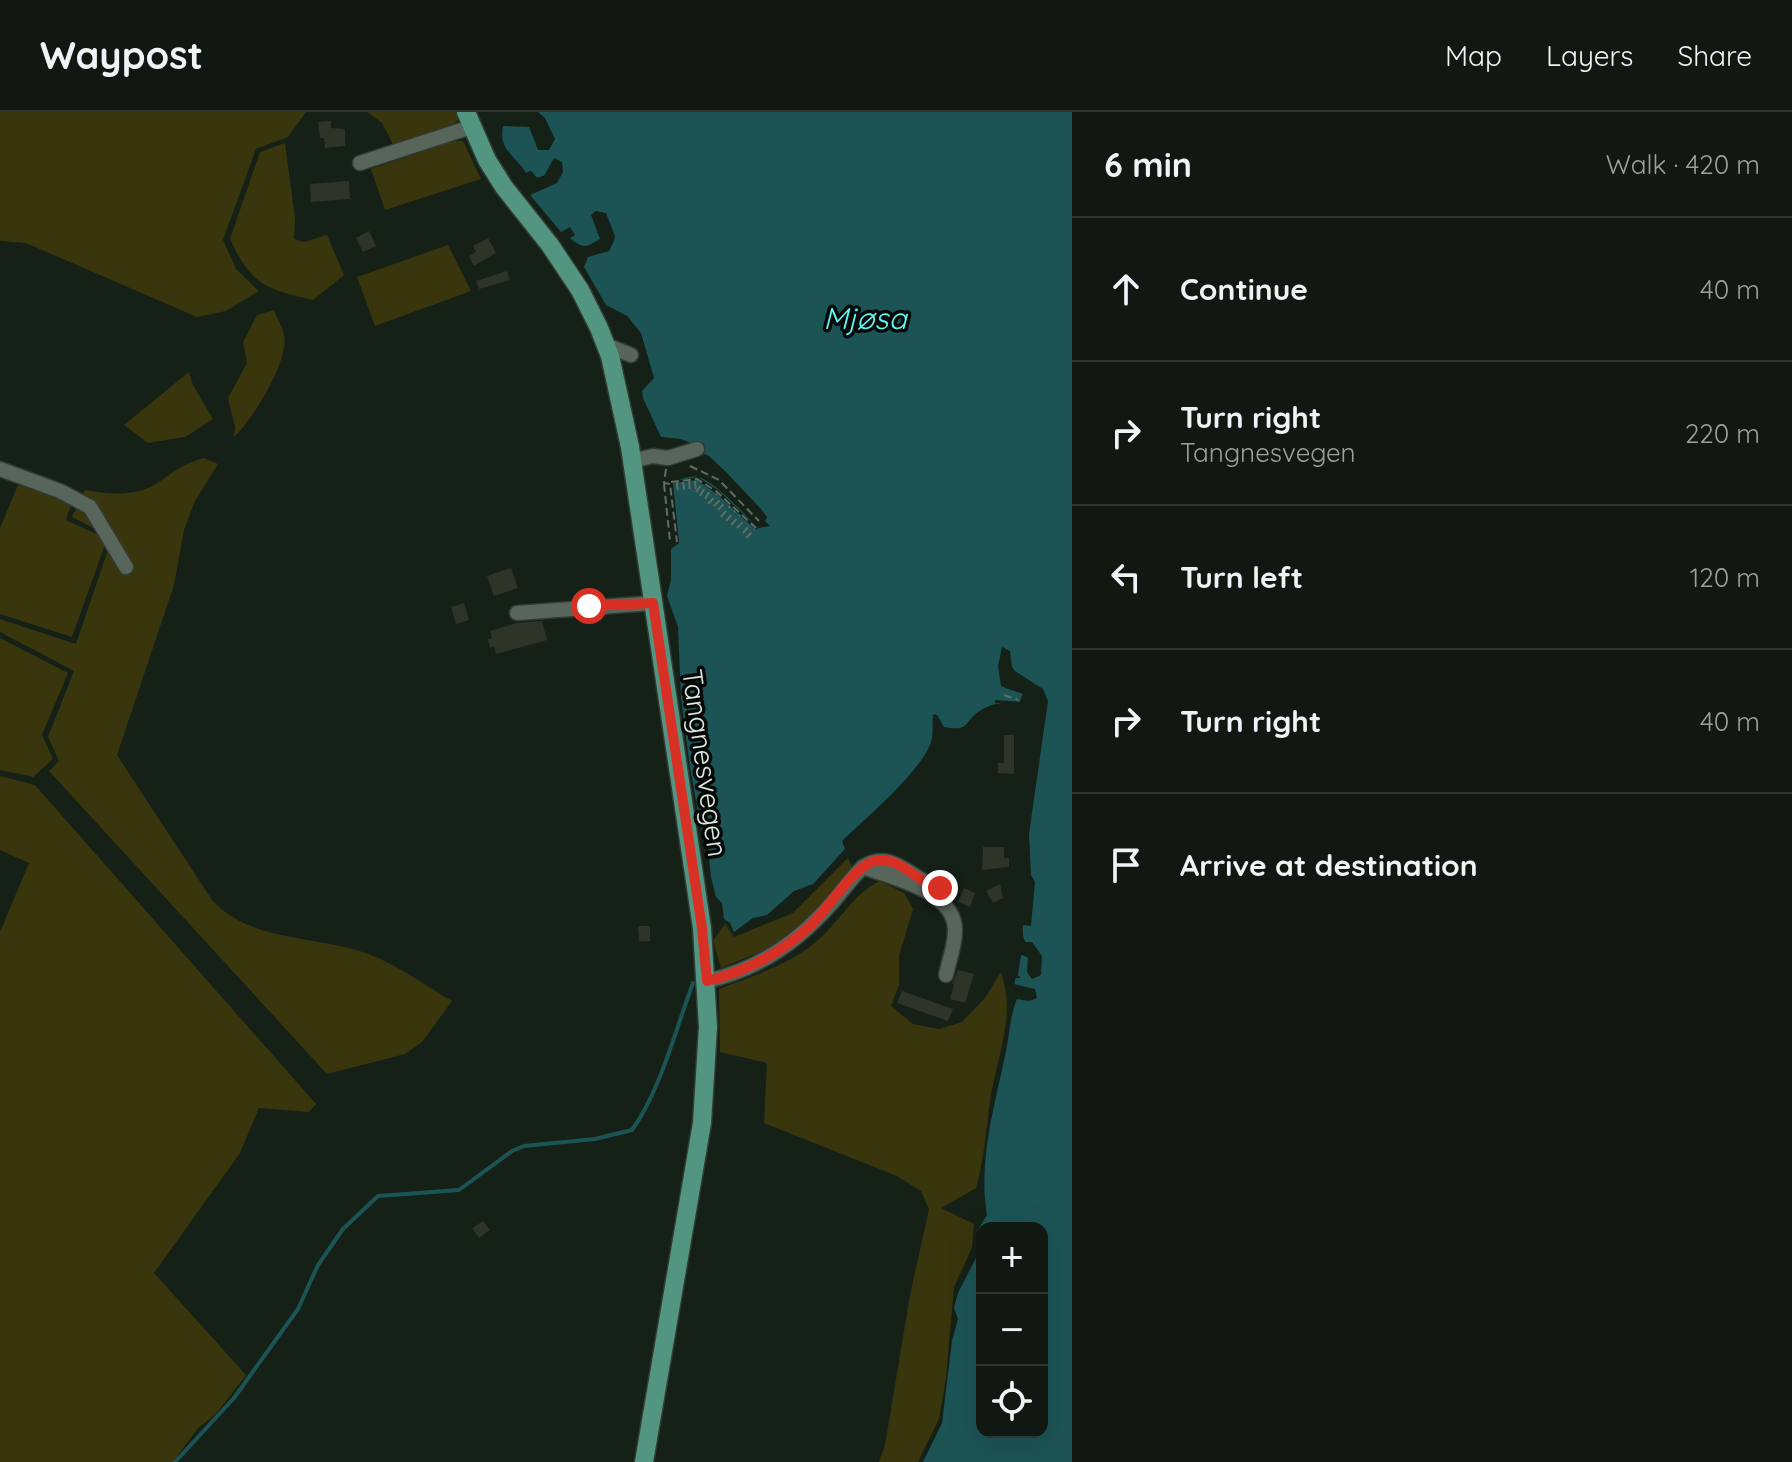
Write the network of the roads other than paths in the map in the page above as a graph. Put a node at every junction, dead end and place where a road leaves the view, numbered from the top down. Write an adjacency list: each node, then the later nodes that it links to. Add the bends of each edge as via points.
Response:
1 (468, 119): 2 (lane); 3 (main road, Tangnesvegen, via 504,187 570,274)
2 (360, 163)
3 (606, 345): 4 (lane); 6 (main road, Tangnesvegen)
4 (631, 355)
5 (697, 449): 6 (lane)
6 (632, 461): 9 (main road, Tangnesvegen)
7 (0, 469): 8 (lane, via 90,507)
8 (126, 567)
9 (653, 603): 10 (lane); 14 (main road, Tangnesvegen)
10 (517, 613)
11 (863, 867): 12 (lane, via 887,860); 13 (lane, via 900,879 950,910 955,932); 14 (lane, via 786,946)
12 (940, 888)
13 (946, 975)
14 (707, 981): 15 (main road, Tangnesvegen, via 702,1123)
15 (644, 1462)

